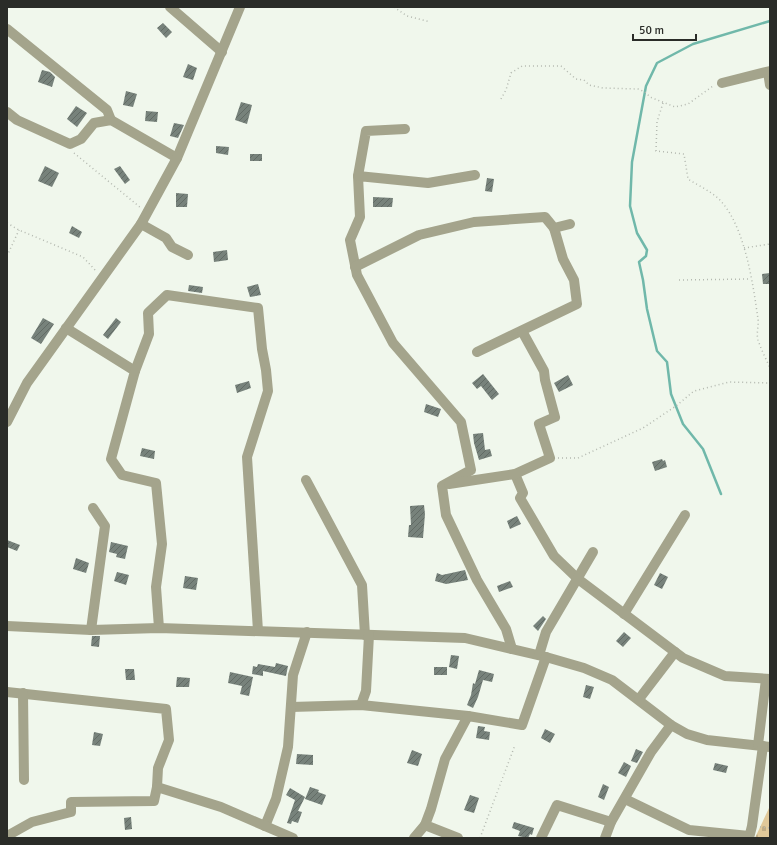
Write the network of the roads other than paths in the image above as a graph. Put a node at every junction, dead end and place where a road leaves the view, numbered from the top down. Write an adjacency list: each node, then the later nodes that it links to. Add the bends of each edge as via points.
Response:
1 (170, 7): 4 (street)
2 (240, 7): 4 (street)
3 (7, 29): 9 (street, via 107,110)
4 (222, 52): 11 (street)
5 (769, 72): 6 (street); 7 (street)
6 (722, 83)
7 (770, 85)
8 (7, 112): 9 (street, via 17,120 70,144 81,140 94,123)
9 (111, 120): 11 (street)
10 (405, 130): 13 (street, via 366,131)
11 (177, 158): 14 (street)
12 (475, 175): 13 (street, via 428,183)
13 (358, 176): 18 (street, via 360,217 350,240)
14 (141, 224): 17 (street, via 166,238 172,247); 19 (street)
15 (570, 224): 16 (street)
16 (554, 228): 18 (street, via 545,217 474,222 419,235); 20 (street, via 563,258 574,280 577,304)
17 (188, 255)
18 (356, 267): 26 (street, via 357,275 392,343 461,422 471,470)
19 (66, 328): 22 (street); 23 (street, via 27,383)
20 (522, 331): 21 (street); 24 (street, via 544,371 555,417 539,424 550,458)
21 (477, 352)
22 (135, 372): 33 (street, via 112,459 122,475 156,483 162,544 156,587); 35 (street, via 150,334 148,313 167,296 258,308 268,391 247,457)
23 (7, 422)
24 (515, 474): 26 (street); 30 (street, via 523,493 520,498 554,556)
25 (306, 480): 37 (street, via 362,585)
26 (442, 486): 38 (street, via 446,515 477,580 506,629)
27 (93, 508): 34 (street, via 105,526)
28 (685, 515): 31 (street)
29 (593, 552): 30 (street)
30 (578, 579): 31 (street); 40 (street, via 546,632)
31 (624, 614): 39 (street)
32 (7, 626): 34 (street)
33 (159, 628): 34 (street); 35 (street)
34 (91, 630)
35 (258, 632): 36 (street)
36 (307, 632): 37 (street); 46 (street, via 293,675)
37 (367, 635): 38 (street, via 465,638); 45 (street, via 366,691)
38 (512, 649): 40 (street)
39 (675, 652): 41 (street, via 725,676); 44 (street)
40 (543, 656): 44 (street, via 584,668 612,680); 47 (street, via 522,725)
41 (768, 679): 49 (street)
42 (7, 692): 43 (street)
43 (22, 693): 50 (street); 51 (street, via 166,710 169,740 158,768)
44 (638, 699): 48 (street)
45 (361, 705): 46 (street); 47 (street)
46 (291, 707): 55 (street, via 288,747 276,799)
47 (468, 716): 54 (street, via 445,759)
48 (671, 725): 49 (street, via 687,734 707,740); 52 (street, via 651,752)
49 (764, 746): 57 (street)
50 (24, 780)
51 (157, 787): 55 (street, via 221,806); 56 (street, via 154,801 71,802 71,812 32,822)
52 (625, 799): 53 (street); 57 (street, via 689,830)
53 (611, 822): 61 (street, via 557,805); 62 (street)
54 (425, 825): 59 (street); 60 (street)
55 (265, 826): 58 (street)
56 (7, 836)
57 (749, 837)
58 (292, 838)
59 (414, 838)
60 (458, 838)
61 (541, 838)
62 (606, 838)

